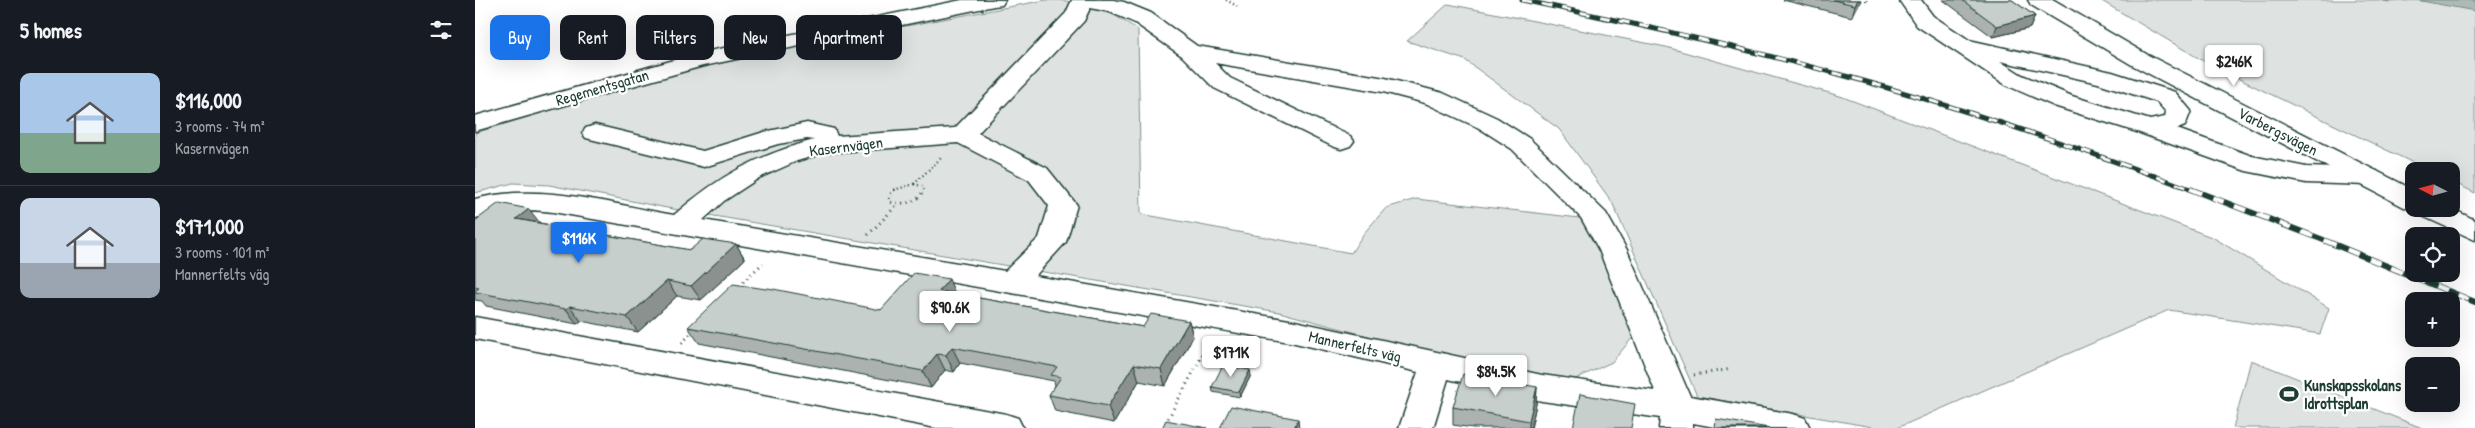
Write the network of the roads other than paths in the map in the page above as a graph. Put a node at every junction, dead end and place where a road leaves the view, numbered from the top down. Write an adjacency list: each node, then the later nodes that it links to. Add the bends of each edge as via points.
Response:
1 (994, 0): 7 (street, Regementsgatan, via 699,60)
2 (1083, 0): 6 (street, via 1116,7 1143,18); 10 (street, via 1076,16)
3 (1910, 0): 5 (street, via 1925,21)
4 (2039, 0): 13 (street, Varbergsvägen, via 2140,60)
5 (1961, 45): 8 (street, via 2014,80 2063,101); 8 (street, via 2104,77 2166,97 2179,111 2176,121)
6 (1190, 51): 11 (street, via 1222,83); 22 (street, via 1385,85 1434,98 1488,123 1521,144 1592,213 1613,250)
7 (475, 124)
8 (2149, 128): 13 (street, via 2245,163 2305,175)
9 (595, 133): 12 (street, via 704,159 773,137 807,131 825,134)
10 (961, 135): 12 (street, Kasernvägen); 19 (street, via 1038,174 1063,205 1052,242)
11 (1341, 141)
12 (824, 145): 17 (street, Kasernvägen, via 788,155 750,172 714,195)
13 (2367, 178): 14 (street, Varbergsvägen)
14 (2405, 196)
15 (475, 208): 17 (street, via 499,201 525,199)
16 (2448, 218): 18 (street)
17 (681, 224): 19 (street, Mannerfelts väg)
18 (2475, 231)
19 (1012, 282): 21 (street, Mannerfelts väg, via 1295,332)
20 (475, 328): 23 (street)
21 (1436, 364): 22 (street, Mannerfelts väg, via 1542,388); 24 (street)
22 (1673, 405): 25 (street)
23 (1006, 428)
24 (1416, 428)
25 (1793, 428)

